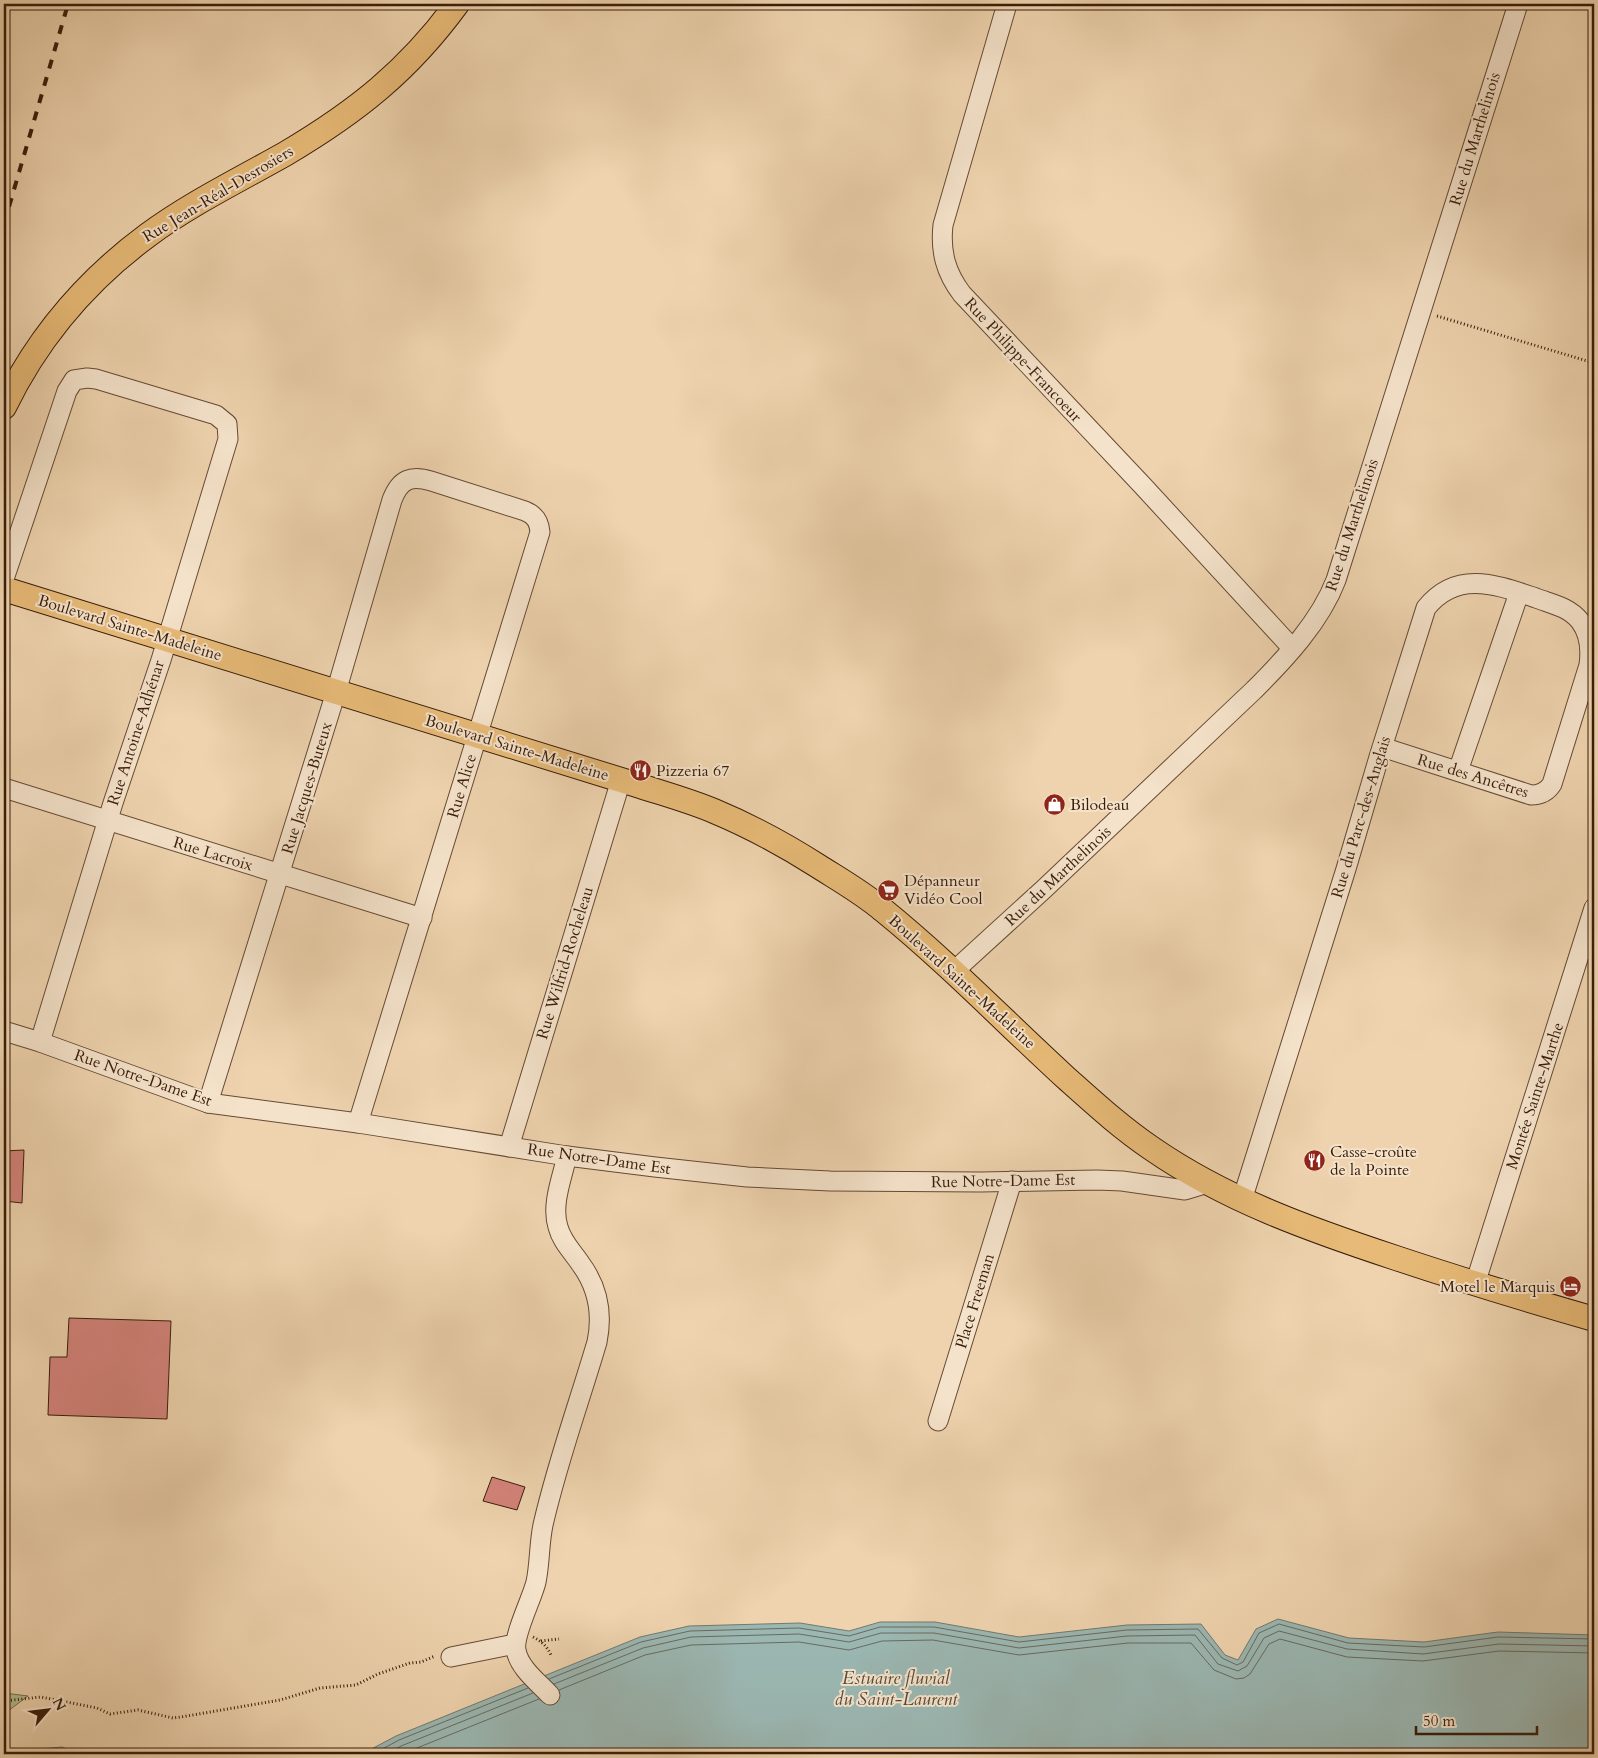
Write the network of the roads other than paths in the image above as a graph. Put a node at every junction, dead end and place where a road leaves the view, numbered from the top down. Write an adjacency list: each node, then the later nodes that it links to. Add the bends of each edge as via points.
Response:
1 (457, 4): 4 (main road, Rue Jean-Réal-Desrosiers, via 414,57 354,109 149,234 106,269 49,333)
2 (1008, 4): 11 (street, Rue Philippe-Francoeur, via 943,226 944,258 949,274 962,294)
3 (1518, 4): 11 (street, Rue du Marthelinois, via 1333,588 1319,613)
4 (4, 407)
5 (411, 478): 12 (street, Rue Jacques-Buteux, via 403,482 392,500); 13 (street, Rue Alice, via 431,480 525,511 534,516 540,526 540,538)
6 (4, 579): 10 (street, Rue Antoine-Adhénar, via 67,391 74,380 96,379 216,415 227,424 228,439)
7 (4, 589): 10 (main road, Boulevard Sainte-Madeleine)
8 (1519, 592): 9 (street, Rue du Parc-des-Anglais, via 1569,611); 14 (street, Rue du Parc-des-Anglais, via 1479,583 1451,588 1433,600 1420,624); 15 (street)
9 (1586, 631): 15 (street, Rue des Ancêtres, via 1589,666 1549,788 1541,794 1531,794)
10 (166, 640): 12 (main road, Boulevard Sainte-Madeleine); 18 (street, Rue Antoine-Adhénar)
11 (1292, 648): 22 (street, Rue du Marthelinois, via 1247,697)
12 (336, 692): 13 (main road, Boulevard Sainte-Madeleine); 19 (street, Rue Jacques-Buteux)
13 (477, 735): 16 (main road, Boulevard Sainte-Madeleine); 21 (street, Rue Alice)
14 (1382, 747): 15 (street, Rue des Ancêtres); 31 (street, Rue du Parc-des-Anglais)
15 (1458, 771)
16 (620, 780): 22 (main road, Boulevard Sainte-Madeleine, via 714,811 795,852 882,909); 27 (street, Rue Wilfrid-Rocheleau)
17 (4, 788): 18 (street, Rue Lacroix)
18 (108, 821): 19 (street, Rue Lacroix); 24 (street, Rue Antoine-Adhénar)
19 (280, 874): 21 (street, Rue Lacroix); 25 (street, Rue Jacques-Buteux)
20 (1594, 908): 32 (street, Montée Sainte-Marthe)
21 (422, 918): 26 (street, Rue Alice)
22 (954, 972): 30 (main road, Boulevard Sainte-Madeleine, via 1122,1127)
23 (4, 1032): 24 (street, Rue Notre-Dame Est)
24 (40, 1042): 25 (street, Rue Notre-Dame Est)
25 (208, 1102): 26 (street, Rue Notre-Dame Est)
26 (358, 1123): 27 (street, Rue Notre-Dame Est)
27 (509, 1147): 28 (street, Rue Notre-Dame Est)
28 (567, 1156): 29 (street, Rue Notre-Dame Est, via 792,1180); 35 (street, via 556,1211 557,1227 592,1281 599,1302 600,1330 548,1505 536,1580)
29 (1012, 1181): 30 (street, Rue Notre-Dame Est, via 1122,1181 1185,1190); 34 (street, Place Freeman)
30 (1208, 1183): 31 (main road, Boulevard Sainte-Madeleine)
31 (1242, 1200): 32 (main road, via 1348,1242)
32 (1475, 1284): 33 (main road)
33 (1594, 1319)
34 (938, 1421)
35 (516, 1644): 36 (street); 37 (street, via 522,1665)
36 (453, 1656)
37 (550, 1695)

